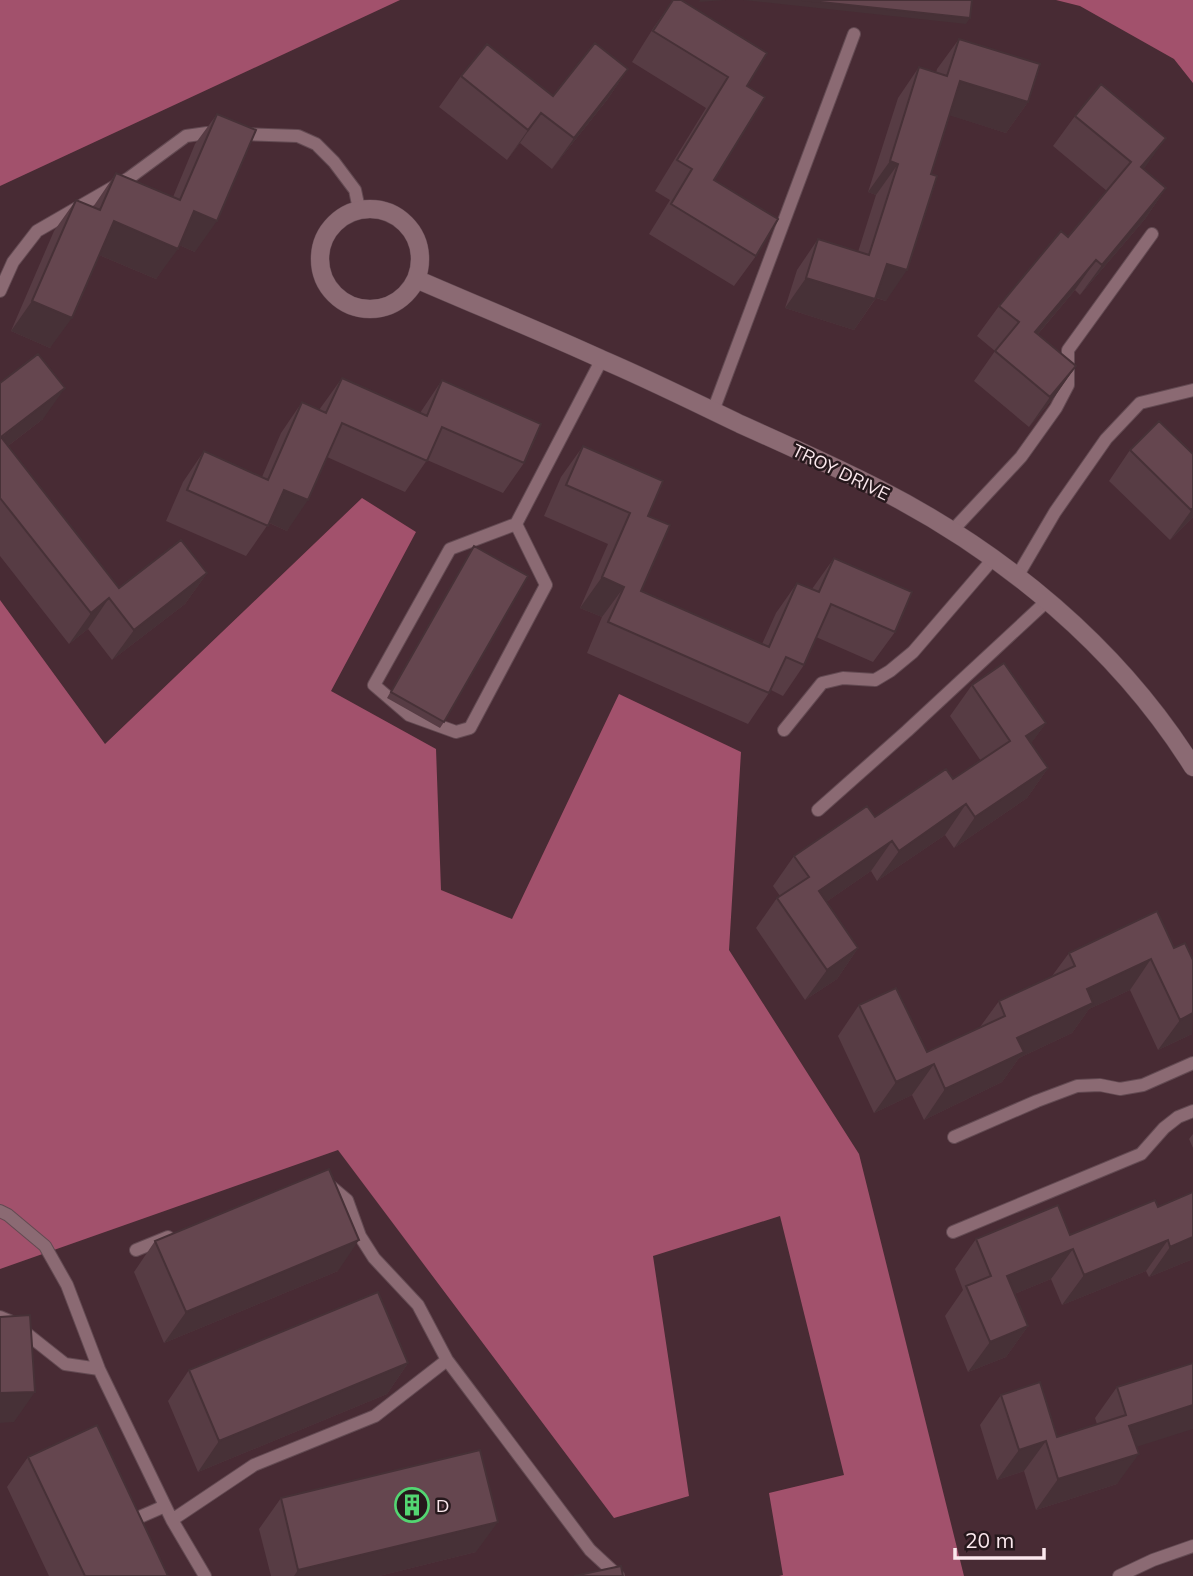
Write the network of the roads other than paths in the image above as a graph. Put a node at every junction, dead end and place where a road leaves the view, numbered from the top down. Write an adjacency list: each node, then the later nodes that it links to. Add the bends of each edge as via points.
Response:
1 (854, 34): 8 (lane)
2 (359, 209): 4 (street, via 390,213 414,233 420,264); 4 (street, via 330,226 322,242 321,276 330,290 343,302 376,309 407,294); 5 (lane, via 355,190 334,162 316,144 298,136 186,136 129,178 37,231 13,262)
3 (1152, 234): 10 (lane, via 1069,350 1068,385 1056,408 1021,457)
4 (416, 279): 6 (street, TROY DRIVE)
5 (0, 291)
6 (602, 359): 8 (street, TROY DRIVE); 9 (lane)
7 (1193, 390): 12 (lane, via 1140,403 1106,439)
8 (713, 411): 10 (street, TROY DRIVE, via 880,489)
9 (516, 524): 9 (lane, via 450,549 374,685 409,715 456,732 470,728 547,585)
10 (953, 531): 11 (street, TROY DRIVE)
11 (993, 559): 12 (street, TROY DRIVE); 14 (lane, via 913,652 890,671 875,680 843,678 822,683)
12 (1018, 575): 13 (street, TROY DRIVE)
13 (1047, 601): 15 (street, TROY DRIVE, via 1132,683); 16 (lane)
14 (784, 730)
15 (1193, 766)
16 (818, 810)
17 (1193, 1063): 19 (lane, via 1143,1085 1077,1086)
18 (1193, 1111): 23 (lane, via 1164,1128 1141,1154)
19 (954, 1137)
20 (318, 1181): 26 (lane, via 329,1184 347,1200 360,1236 418,1305)
21 (0, 1211): 27 (lane, via 45,1246 67,1285)
22 (185, 1230): 24 (lane)
23 (953, 1232)
24 (136, 1250)
25 (0, 1317): 27 (lane, via 65,1364)
26 (447, 1360): 29 (lane, via 375,1416 254,1465); 33 (lane, via 590,1550)
27 (99, 1369): 28 (lane)
28 (165, 1506): 29 (lane); 30 (lane)
29 (172, 1520): 32 (lane)
30 (125, 1523)
31 (1193, 1546): 34 (lane)
32 (205, 1576)
33 (618, 1576)
34 (1119, 1576)

